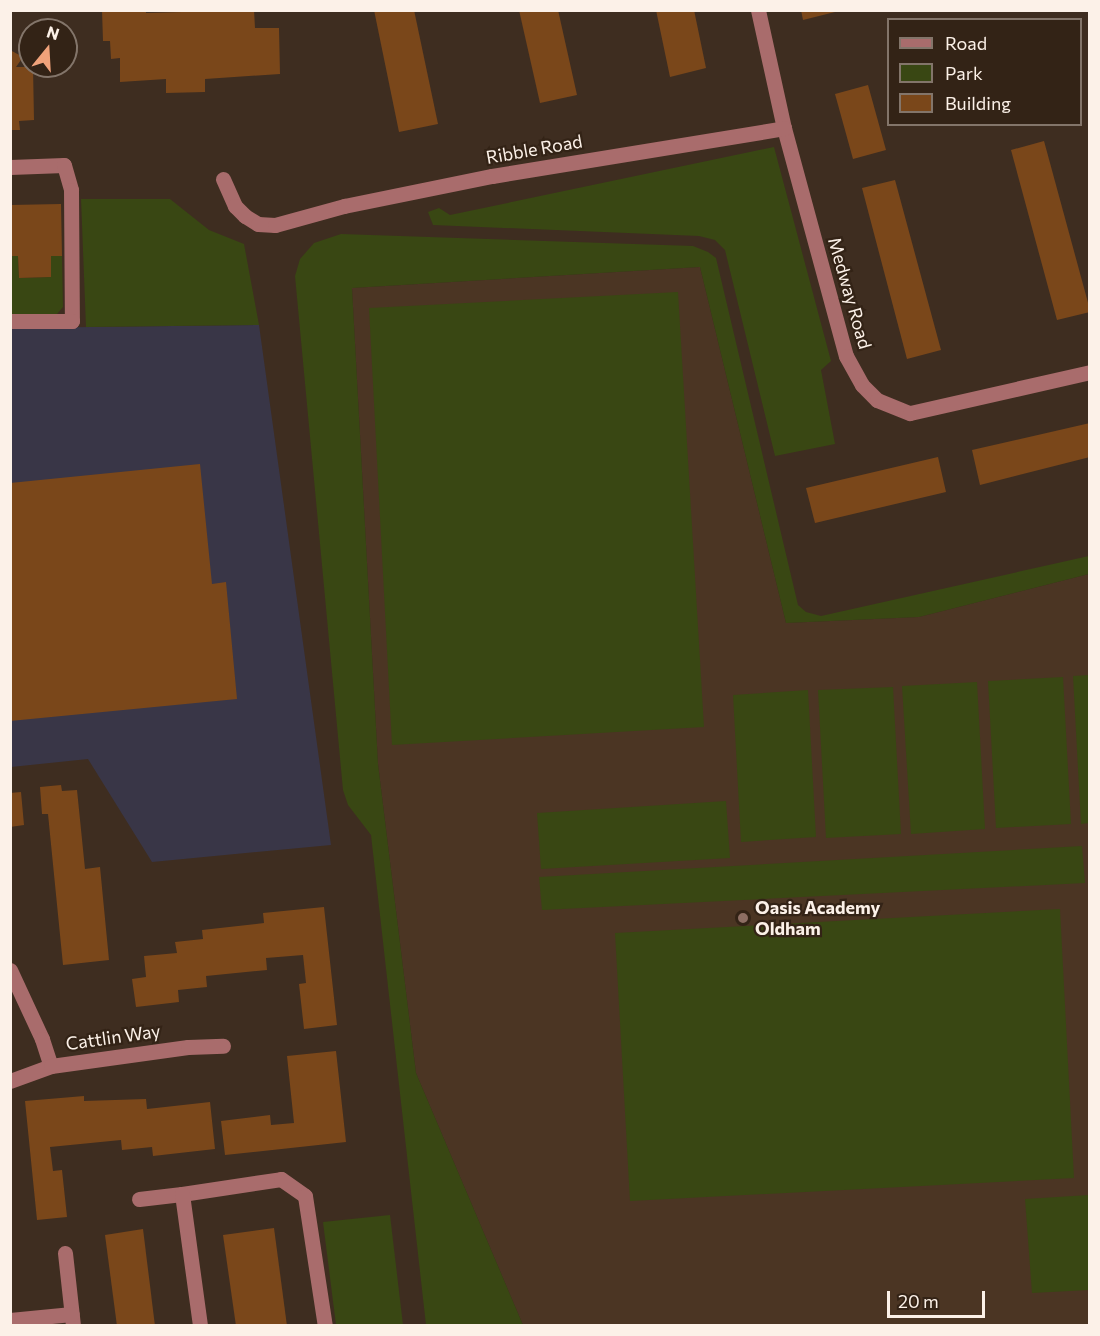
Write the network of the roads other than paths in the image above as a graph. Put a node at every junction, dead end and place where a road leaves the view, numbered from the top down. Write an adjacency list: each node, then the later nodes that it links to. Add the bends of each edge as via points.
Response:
1 (758, 10): 2 (street, Medway Road)
2 (784, 128): 4 (street, Ribble Road, via 492,176 344,206 275,225 258,224 245,216 235,206); 6 (street, Medway Road, via 846,356 862,385 877,400 910,413)
3 (10, 167): 5 (street, via 64,165 71,190 72,321)
4 (224, 179)
5 (10, 321)
6 (1089, 372)
7 (10, 970): 9 (street)
8 (223, 1046): 9 (street, Cattlin Way, via 188,1047)
9 (51, 1066): 10 (street, Cattlin Way)
10 (10, 1081)
11 (182, 1194): 12 (street); 16 (street); 17 (street, via 281,1179 305,1196)
12 (139, 1199)
13 (65, 1253): 15 (street)
14 (10, 1320): 15 (street)
15 (72, 1320)
16 (200, 1326)
17 (325, 1326)

